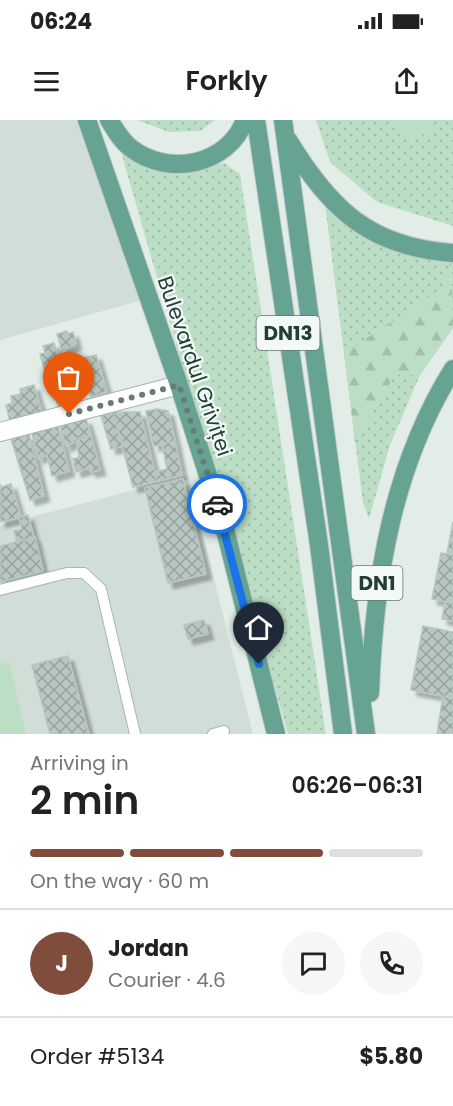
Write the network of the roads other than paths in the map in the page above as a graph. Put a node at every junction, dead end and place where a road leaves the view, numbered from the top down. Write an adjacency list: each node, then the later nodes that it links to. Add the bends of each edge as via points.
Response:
1 (87, 120): 8 (main road, Bulevardul Griviței)
2 (109, 120): 3 (main road, via 131,149 161,163 181,164 199,162 224,151 241,132)
3 (245, 120)
4 (256, 120): 15 (main road, DN13)
5 (284, 127): 6 (main road, via 309,175 355,221 391,242 420,251); 16 (main road, DN13)
6 (453, 253)
7 (453, 369): 16 (main road, DN1, via 417,438 388,528 372,628)
8 (179, 385): 9 (street); 14 (main road, Bulevardul Griviței, via 224,525)
9 (0, 432)
10 (0, 590): 12 (lane, via 67,573 84,573 101,589)
11 (225, 731): 13 (lane)
12 (135, 734)
13 (213, 734)
14 (276, 734)
15 (343, 734)
16 (368, 734)

